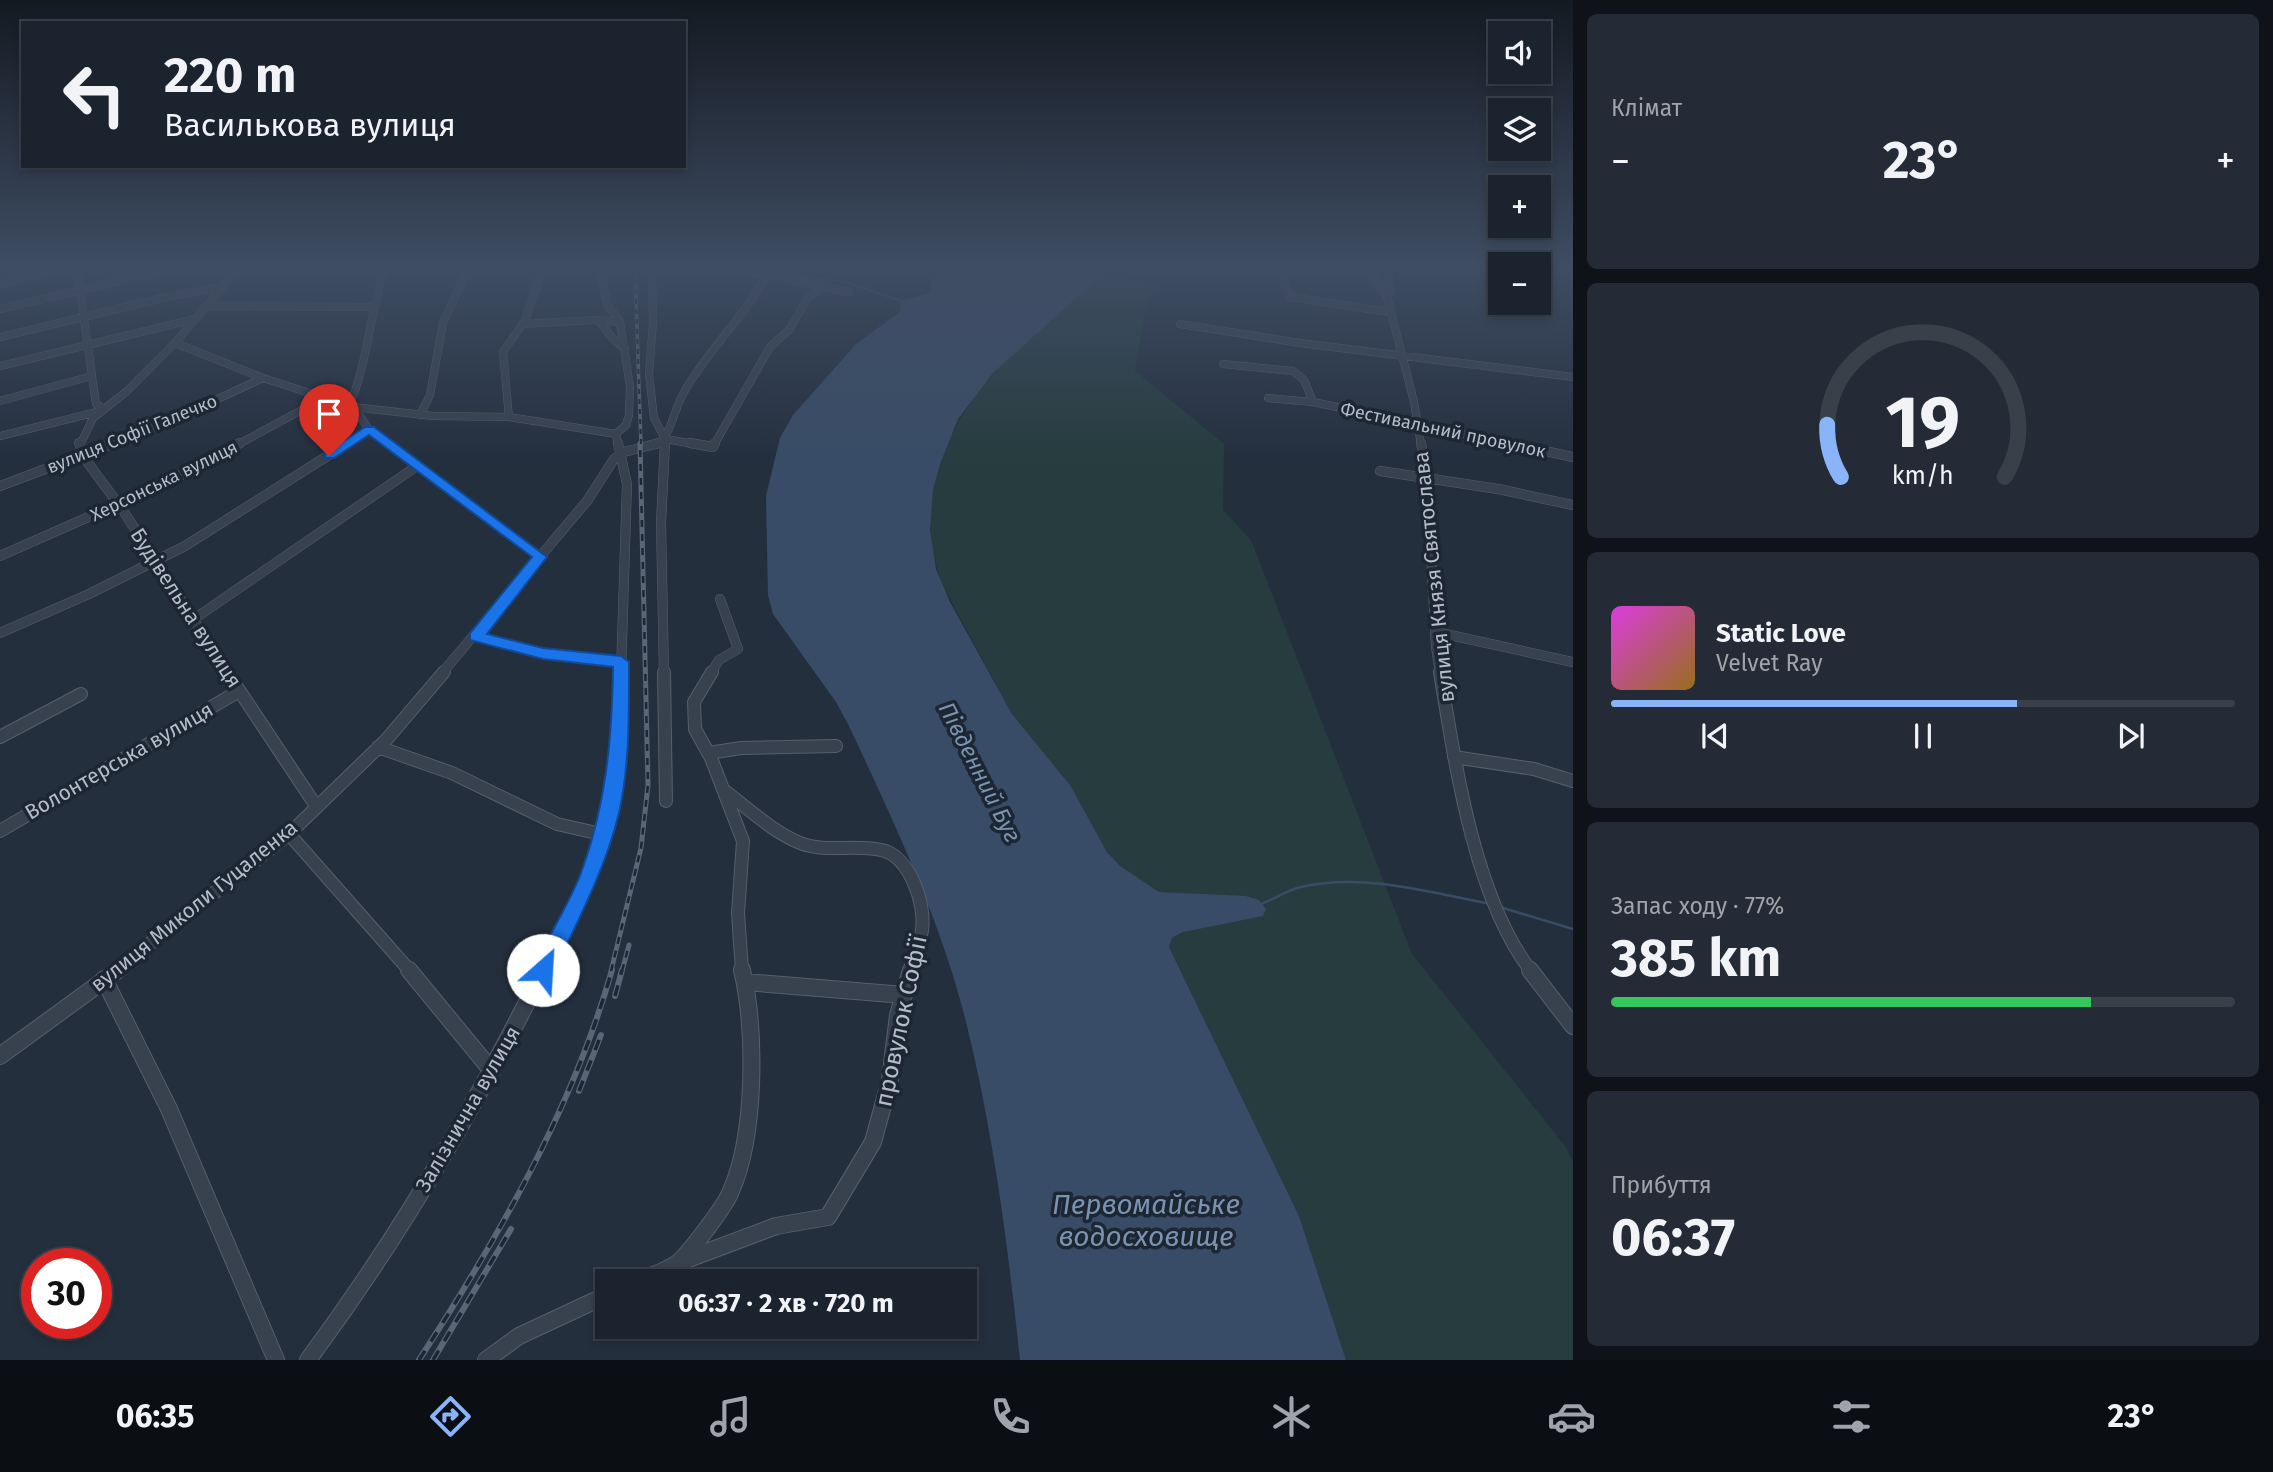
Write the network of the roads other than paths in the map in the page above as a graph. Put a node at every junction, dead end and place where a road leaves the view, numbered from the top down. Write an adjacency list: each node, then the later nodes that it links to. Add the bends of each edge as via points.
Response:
1 (18, 332): 15 (street)
2 (86, 332): 17 (street)
3 (137, 332): 17 (street)
4 (184, 332): 16 (street)
5 (368, 332): 29 (street)
6 (442, 332): 31 (street, via 432,387)
7 (516, 332): 32 (street, via 503,352)
8 (607, 332): 18 (street)
9 (623, 332): 18 (street)
10 (652, 332): 37 (street, via 649,374 654,418)
11 (731, 332): 37 (street, via 687,386)
12 (786, 332): 37 (street, via 770,347 713,447)
13 (1233, 332): 19 (street)
14 (1395, 332): 19 (street, вулиця Князя Святослава)
15 (0, 337)
16 (175, 343): 24 (street); 30 (street)
17 (87, 344): 21 (street); 22 (street)
18 (625, 348): 35 (street, via 629,415)
19 (1402, 354): 23 (street); 33 (street, вулиця Князя Святослава)
20 (1223, 364): 28 (street, Фестивальний провулок, via 1293,371 1304,380)
21 (0, 366)
22 (92, 376): 27 (street); 30 (street, via 96,404)
23 (1573, 377)
24 (263, 378): 25 (street); 39 (street, вулиця Софії Галечко)
25 (324, 398): 29 (street); 45 (street, Херсонська вулиця)
26 (1268, 398): 28 (street, Фестивальний провулок)
27 (0, 401)
28 (1313, 402): 33 (street, Фестивальний провулок)
29 (354, 407): 31 (street); 34 (street)
30 (102, 410): 36 (street); 39 (street, via 82,434)
31 (420, 415): 32 (street)
32 (509, 417): 35 (street)
33 (1418, 422): 40 (street, Фестивальний провулок); 43 (street, вулиця Князя Святослава)
34 (369, 430): 41 (street); 49 (street)
35 (616, 434): 38 (street, Залізнична вулиця)
36 (0, 436)
37 (665, 439): 38 (street); 66 (street, via 661,523)
38 (620, 454): 48 (street, вулиця Миколи Гуцаленка); 55 (street, Залізнична вулиця, via 627,484)
39 (82, 456): 44 (street, вулиця Софії Галечко); 45 (street, Будівельна вулиця)
40 (1573, 457)
41 (417, 466): 48 (street); 51 (street)
42 (1380, 471): 43 (street)
43 (1427, 479): 46 (street); 52 (street, вулиця Князя Святослава)
44 (0, 486)
45 (120, 505): 47 (street, Херсонська вулиця); 49 (street, Будівельна вулиця)
46 (1573, 505)
47 (0, 556)
48 (540, 557): 54 (street, вулиця Миколи Гуцаленка)
49 (154, 562): 51 (street, Будівельна вулиця); 53 (street)
50 (720, 598): 62 (street, via 738,649 719,660 695,702 695,729)
51 (191, 621): 57 (street, Будівельна вулиця)
52 (1436, 632): 56 (street); 63 (street, вулиця Князя Святослава)
53 (0, 633)
54 (476, 636): 55 (street, via 543,653); 61 (street, вулиця Миколи Гуцаленка)
55 (621, 662): 70 (street, Залізнична вулиця, via 620,737 610,812)
56 (1573, 662)
57 (239, 691): 67 (street, Будівельна вулиця); 68 (street, Волонтерська вулиця)
58 (81, 694): 59 (street)
59 (0, 737)
60 (836, 746): 62 (street, via 795,749 755,744)
61 (378, 747): 67 (street, вулиця Миколи Гуцаленка); 70 (street, via 452,773 556,824)
62 (709, 753): 65 (street)
63 (1454, 757): 64 (street, via 1534,769); 74 (street, вулиця Князя Святослава, via 1486,881 1501,918 1523,961)
64 (1573, 781)
65 (724, 790): 72 (street, via 743,841 738,913); 73 (street, провулок Софії, via 802,844 835,850 871,848 900,858 919,895 923,916)
66 (666, 801)
67 (316, 806): 69 (street, вулиця Миколи Гуцаленка)
68 (0, 831)
69 (289, 834): 71 (street, вулиця Миколи Гуцаленка); 76 (street)
70 (601, 834): 76 (street, Залізнична вулиця, via 589,877)
71 (104, 979): 75 (street, вулиця Миколи Гуцаленка); 80 (street, via 169,1109)
72 (745, 982): 73 (street); 77 (street, via 751,1063 745,1144 731,1193)
73 (904, 995): 77 (street, провулок Софії, via 890,1080 873,1142 828,1217 776,1226)
74 (1573, 1026)
75 (0, 1056)
76 (492, 1071): 81 (street, Залізнична вулиця, via 356,1295)
77 (680, 1262): 78 (street, провулок Софії)
78 (665, 1269)
79 (595, 1301): 82 (street, via 519,1336)
80 (275, 1360)
81 (308, 1360)
82 (486, 1360)

